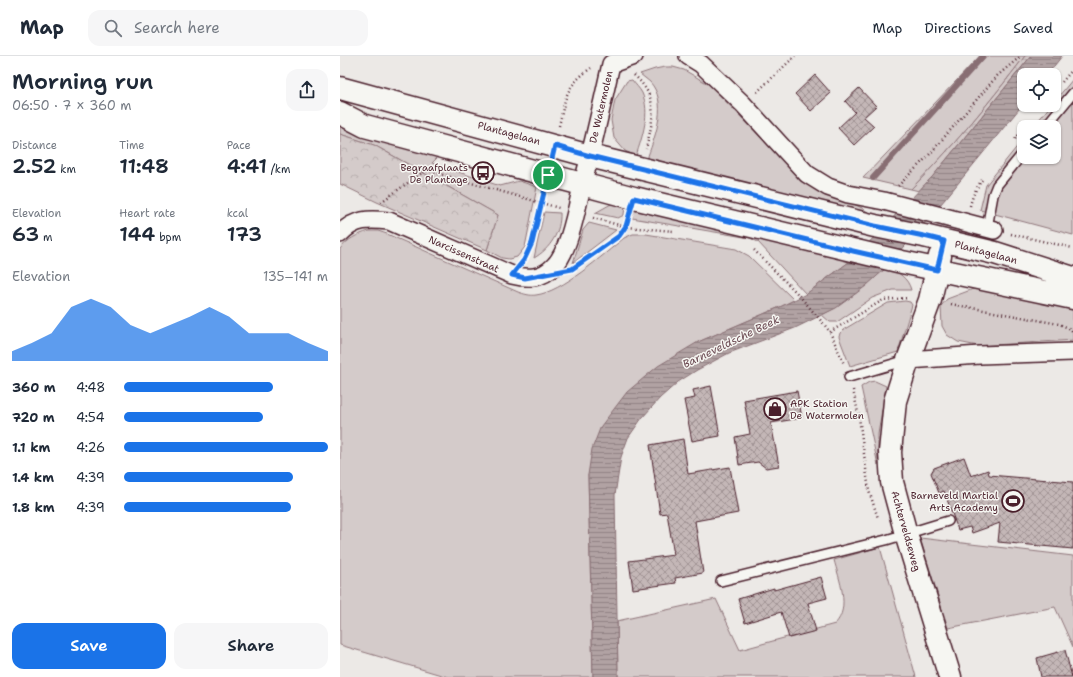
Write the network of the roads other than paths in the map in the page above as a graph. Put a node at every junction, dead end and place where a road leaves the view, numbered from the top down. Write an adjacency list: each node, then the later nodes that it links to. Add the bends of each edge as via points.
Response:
1 (634, 56): 3 (street)
2 (688, 56): 12 (street, via 701,64 743,104 807,174 828,187)
3 (607, 60): 8 (street, De Watermolen)
4 (340, 88): 8 (main road, Plantagelaan)
5 (1073, 93): 7 (lane)
6 (340, 112): 10 (main road, via 365,126)
7 (1051, 120)
8 (590, 156): 10 (street, De Watermolen); 13 (main road, Plantagelaan)
9 (1017, 161): 12 (lane, via 997,185 993,195)
10 (583, 185): 11 (street, Narcissenstraat, via 562,256 545,274 525,278 512,275 389,221 361,220); 14 (main road)
11 (342, 228)
12 (991, 229)
13 (934, 239): 14 (main road, Achterveldseweg); 15 (main road, Plantagelaan, via 994,253)
14 (937, 270): 16 (main road); 18 (main road, Achterveldseweg, via 930,300)
15 (1073, 278)
16 (1073, 298)
17 (1073, 352): 18 (street)
18 (908, 360): 19 (lane); 21 (main road, Achterveldseweg, via 895,401 890,452 892,482)
19 (850, 377)
20 (948, 521): 21 (lane)
21 (906, 534): 22 (lane); 23 (main road, Achterveldseweg)
22 (721, 581)
23 (950, 677)

